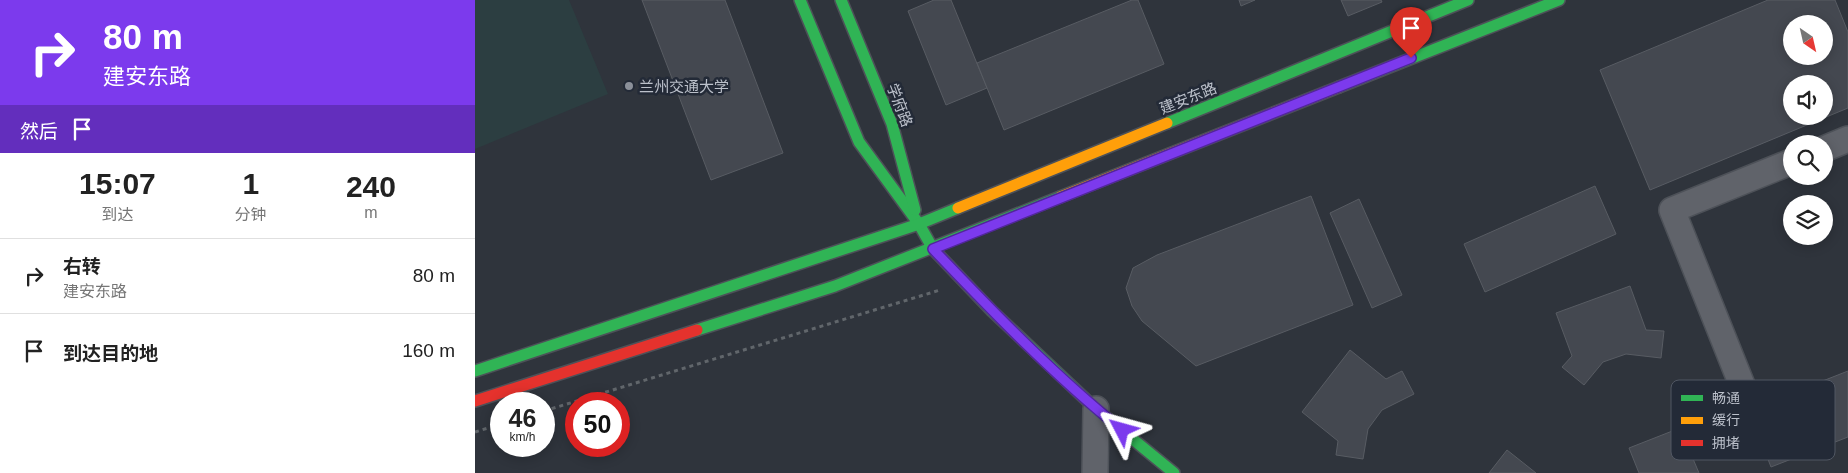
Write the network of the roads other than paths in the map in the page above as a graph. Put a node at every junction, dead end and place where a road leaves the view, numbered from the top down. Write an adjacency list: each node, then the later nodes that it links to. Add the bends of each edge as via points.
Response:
1 (800, 0): 8 (main road, via 859,142)
2 (841, 0): 8 (main road, 学府路, via 892,124)
3 (1468, 0): 8 (main road, 建安东路)
4 (1559, 0): 9 (main road)
5 (1848, 139): 6 (street)
6 (1833, 145)
7 (1783, 165): 11 (street, via 1672,210)
8 (919, 224): 9 (main road); 10 (main road, 建安东路)
9 (933, 249): 12 (main road, via 835,286); 13 (main road, via 992,311)
10 (475, 371)
11 (1740, 380)
12 (475, 401)
13 (1096, 409): 14 (street); 15 (main road)
14 (1095, 473)
15 (1174, 473)

